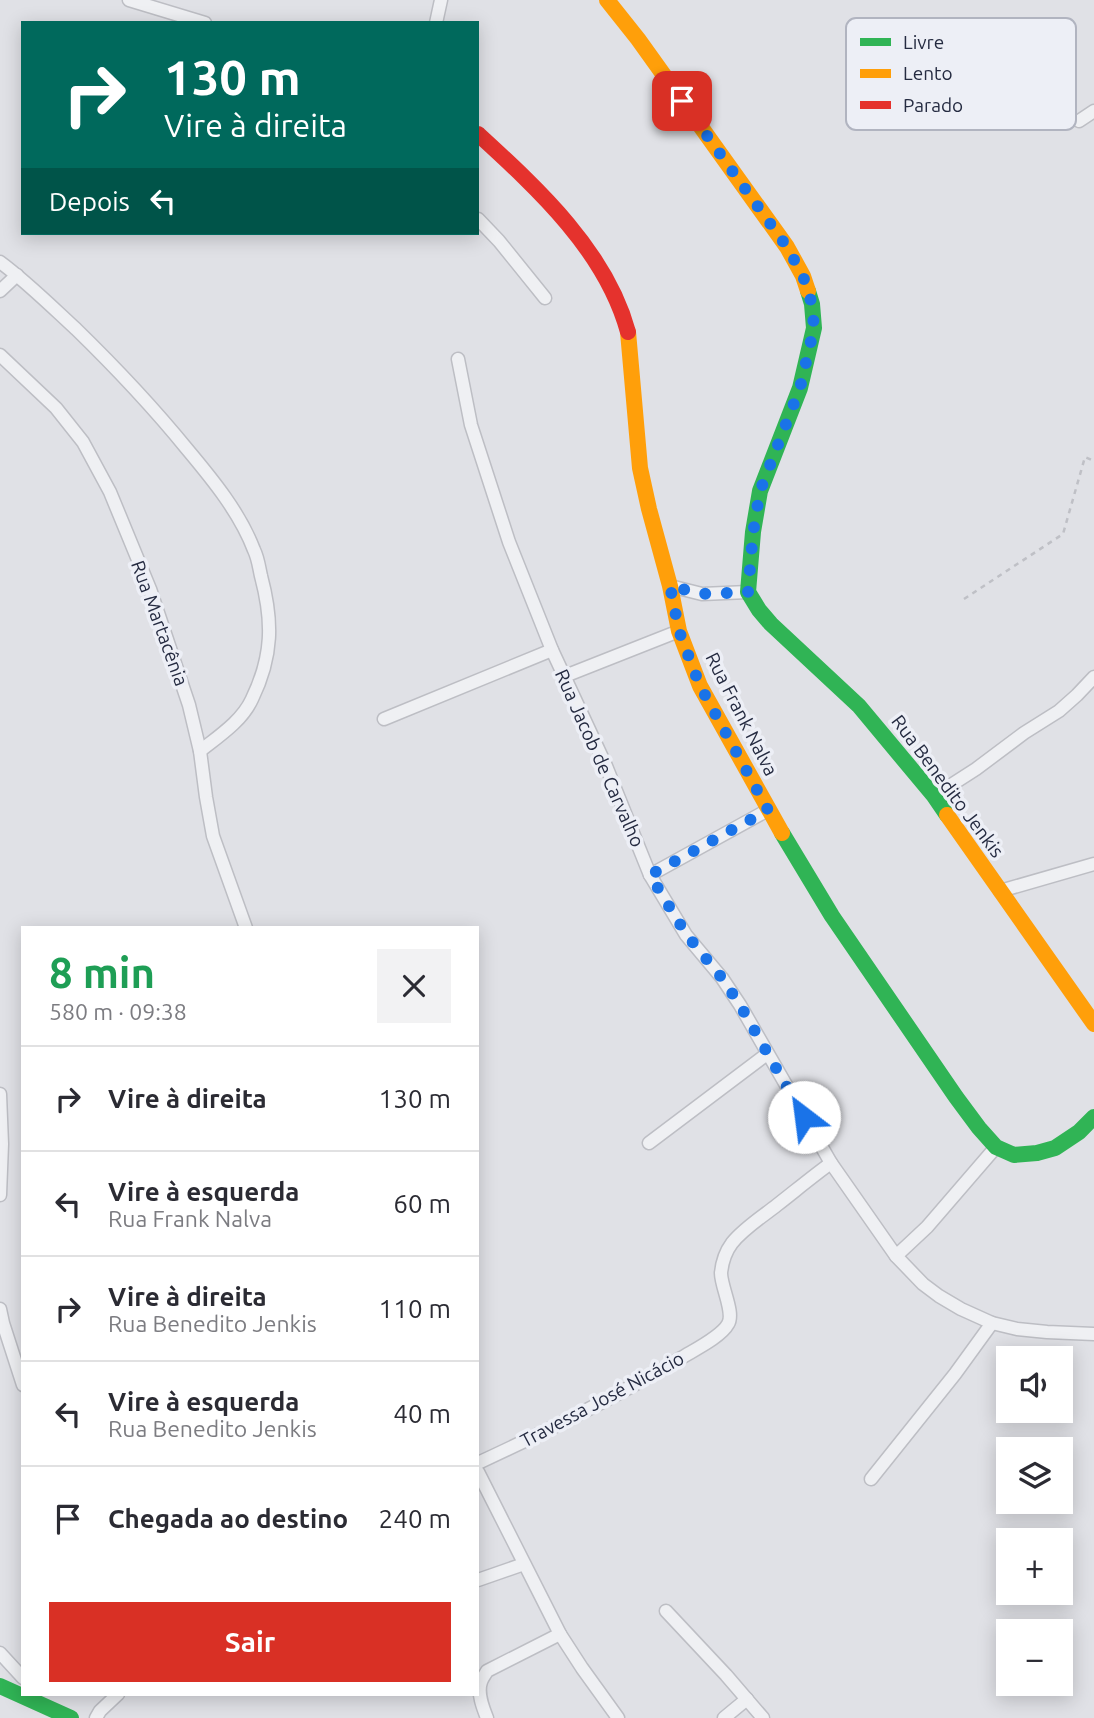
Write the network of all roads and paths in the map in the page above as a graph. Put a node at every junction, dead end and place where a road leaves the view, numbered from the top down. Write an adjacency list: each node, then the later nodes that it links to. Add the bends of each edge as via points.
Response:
1 (129, 0): 4 (street)
2 (441, 0): 6 (street)
3 (607, 0): 19 (street, via 787,247 812,304 814,328 800,388 760,491)
4 (176, 18): 5 (street)
5 (193, 21)
6 (436, 21)
7 (1094, 111): 8 (street)
8 (1079, 121)
9 (479, 135): 18 (street, Rua Frank Nalva, via 569,228 595,261 624,316 640,468)
10 (479, 220): 14 (street)
11 (0, 262): 12 (street)
12 (17, 275): 13 (street); 26 (street, via 116,368 177,436 242,523 255,552 271,630 268,657 252,700 239,719)
13 (0, 291)
14 (545, 298)
15 (0, 355): 26 (street, Rua Martacênia, via 83,442 110,492 150,589)
16 (458, 359): 22 (street, Rua Jacob de Carvalho, via 471,425 509,542)
17 (1094, 461): 20 (path, via 1085,457 1063,534)
18 (670, 586): 19 (street, via 702,594); 21 (street, Rua Frank Nalva)
19 (748, 592): 27 (street, Rua Benedito Jenkis, via 771,624 859,706)
20 (964, 599)
21 (679, 631): 23 (street); 28 (street, Rua Frank Nalva, via 700,686)
22 (552, 650): 23 (street, Rua Jacob de Carvalho); 25 (street)
23 (565, 676): 30 (street, Rua Jacob de Carvalho)
24 (1094, 677): 27 (street, via 1059,711)
25 (384, 719)
26 (200, 751): 32 (street, Rua Martacênia, via 213,836)
27 (934, 796): 31 (street, Rua Benedito Jenkis)
28 (768, 810): 30 (street); 38 (street, Rua Frank Nalva, via 840,927 956,1097)
29 (1094, 864): 31 (street)
30 (650, 875): 34 (street, Rua Jacob de Carvalho, via 686,934 740,1005)
31 (1000, 891): 33 (street, Rua Benedito Jenkis)
32 (245, 926)
33 (1094, 1024)
34 (767, 1054): 37 (street); 39 (street, Rua Jacob de Carvalho)
35 (0, 1094): 40 (street)
36 (1094, 1117): 38 (street, via 1055,1148 1014,1155)
37 (649, 1143)
38 (996, 1147): 41 (street)
39 (831, 1163): 41 (street, Rua Jacob de Carvalho); 46 (street, Travessa José Nicácio, via 731,1245 721,1273 731,1316 723,1331 605,1400)
40 (0, 1195)
41 (896, 1256): 43 (street, Rua Jacob de Carvalho, via 939,1296)
42 (0, 1309): 45 (street)
43 (992, 1323): 44 (street, Rua Jacob de Carvalho); 48 (street)
44 (1094, 1334)
45 (21, 1379)
46 (479, 1463)
47 (479, 1474): 49 (street)
48 (871, 1479)
49 (524, 1564): 50 (street); 52 (street)
50 (479, 1580)
51 (666, 1611): 60 (street)
52 (560, 1634): 63 (street, via 487,1671 480,1691); 64 (street)
53 (0, 1653): 54 (street)
54 (21, 1676)
55 (0, 1686): 56 (street)
56 (21, 1695)
57 (23, 1696): 61 (street)
58 (42, 1696): 61 (street)
59 (116, 1696): 62 (street)
60 (747, 1699): 65 (street); 66 (street)
61 (64, 1714)
62 (96, 1718)
63 (487, 1718)
64 (618, 1718)
65 (724, 1718)
66 (763, 1718)

